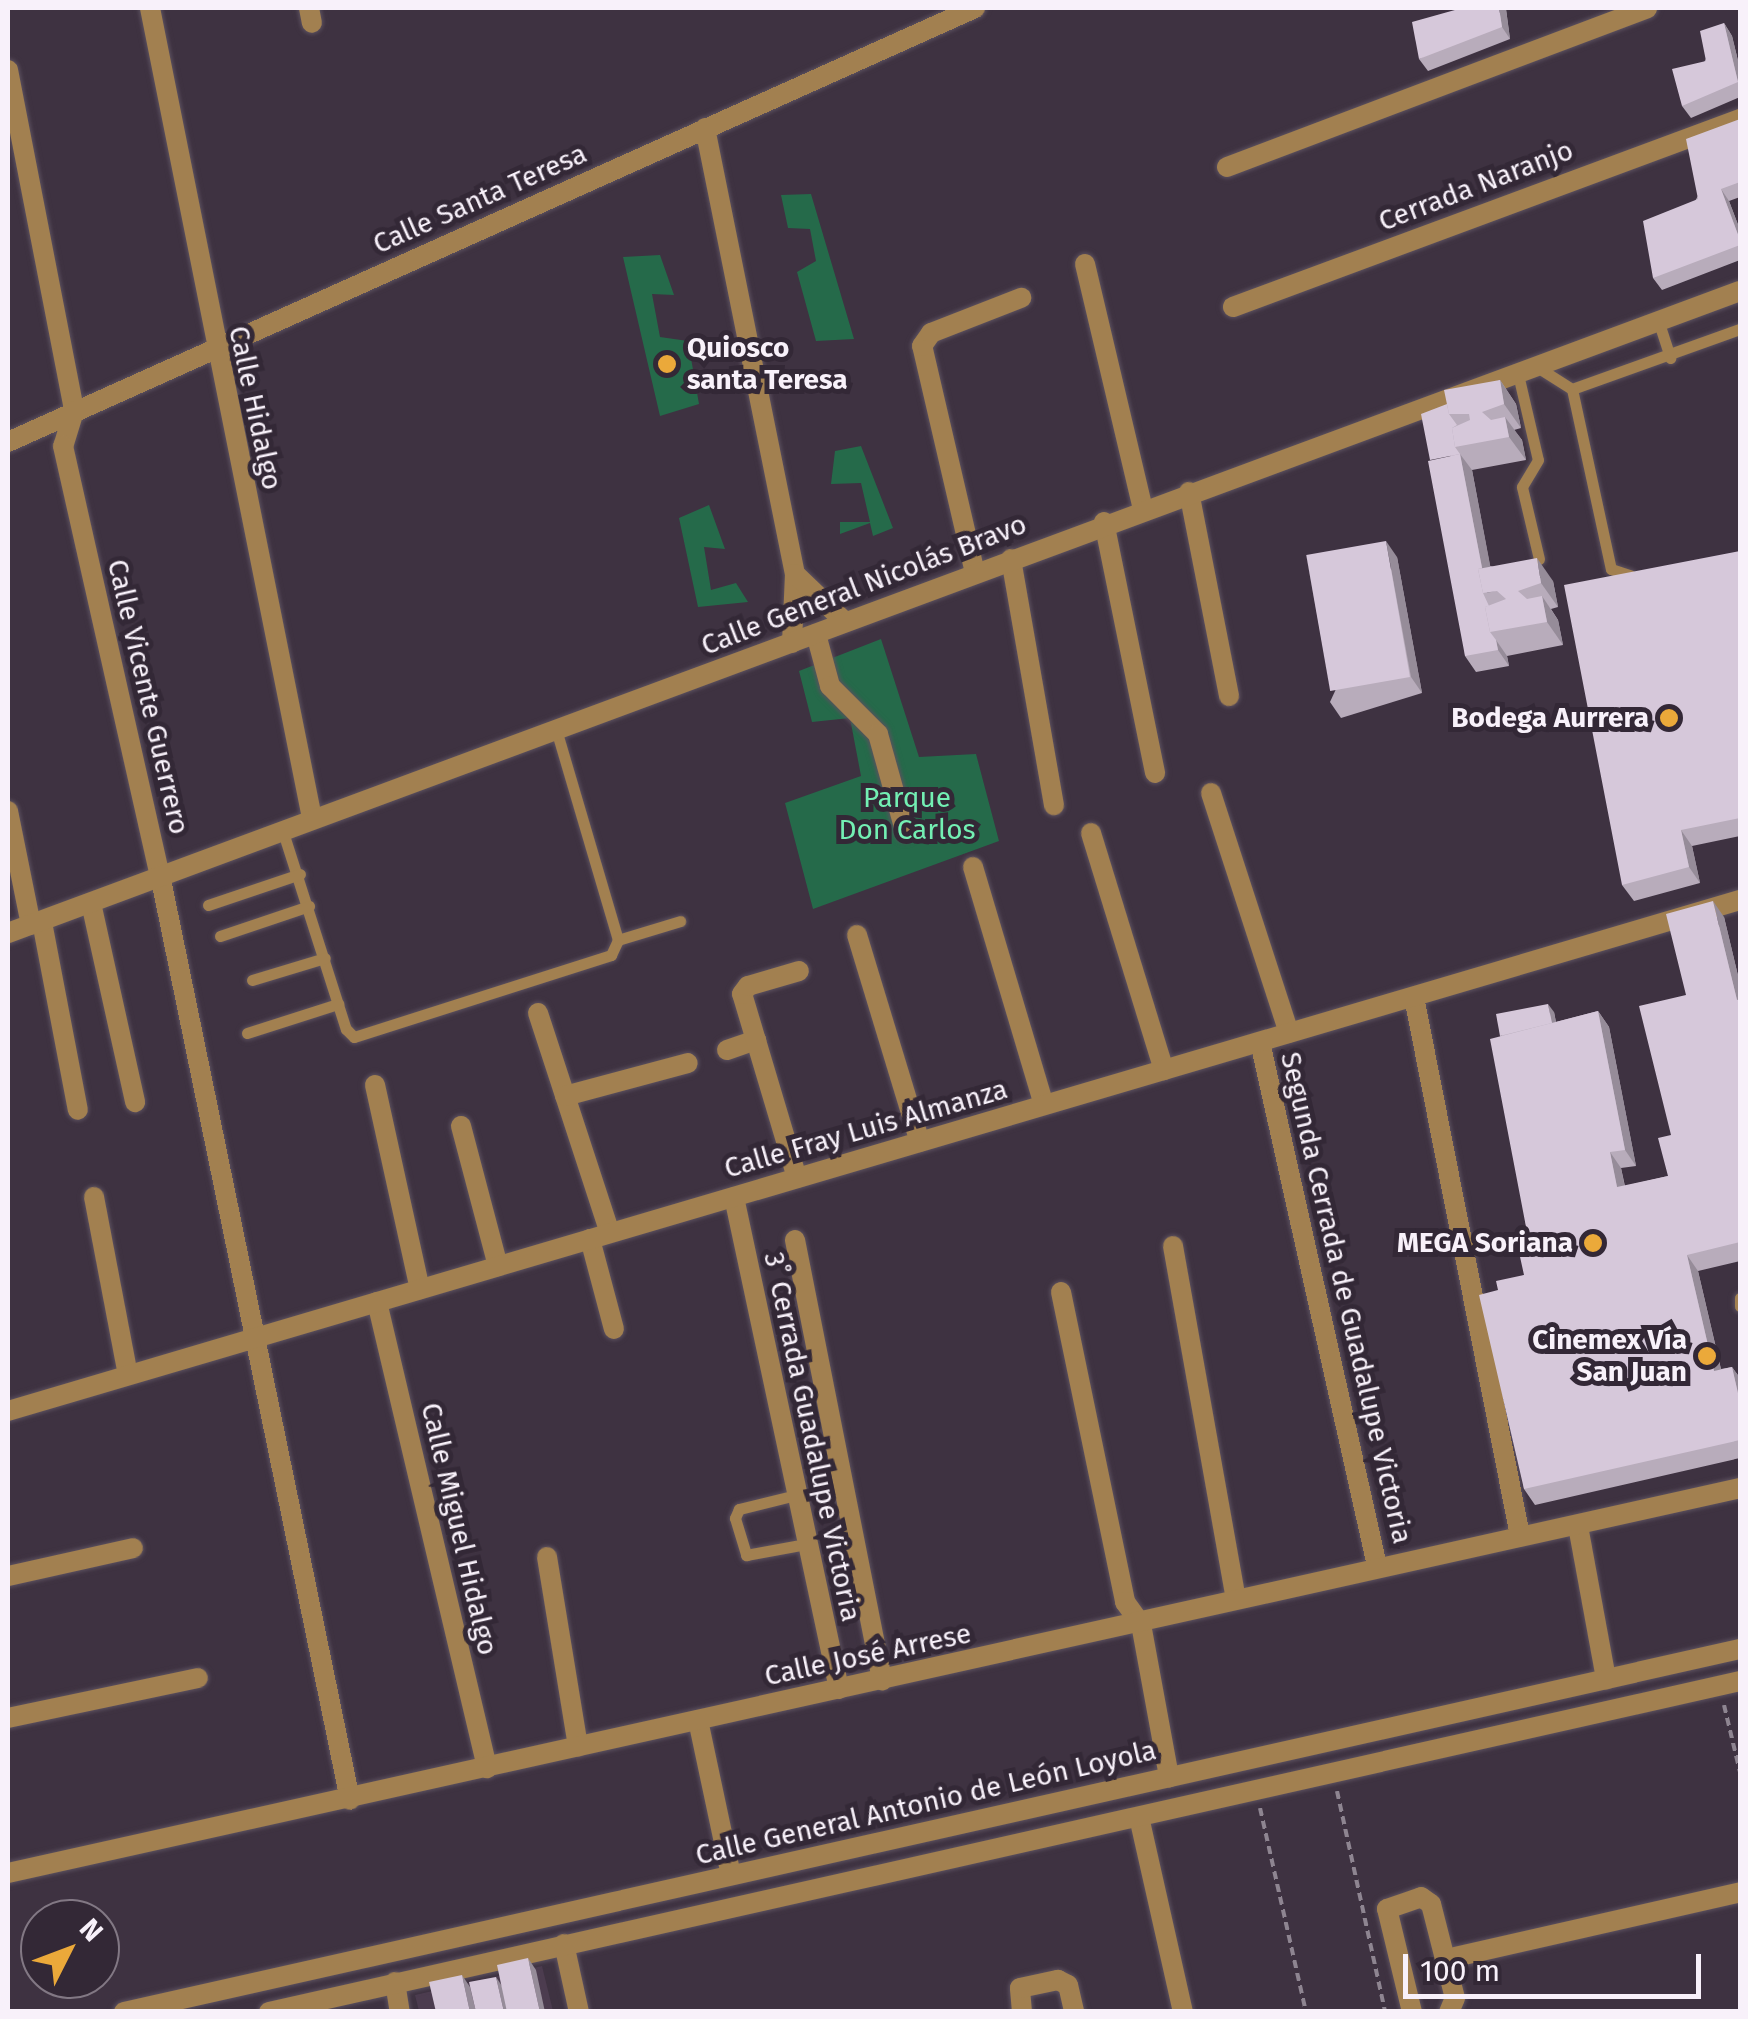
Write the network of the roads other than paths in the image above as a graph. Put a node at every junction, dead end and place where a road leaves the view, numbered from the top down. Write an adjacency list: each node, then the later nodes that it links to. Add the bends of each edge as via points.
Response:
1 (150, 8): 14 (street, Calle Hidalgo)
2 (974, 8): 6 (street, Calle Santa Teresa)
3 (1647, 8): 7 (street)
4 (8, 70): 18 (street, Calle Vicente Guerrero)
5 (1740, 119): 11 (street, Cerrada Naranjo)
6 (706, 128): 14 (street, Calle Santa Teresa); 27 (street)
7 (1228, 167)
8 (1085, 264): 21 (street)
9 (1740, 291): 12 (street, Calle General Nicolás Bravo)
10 (1021, 298): 26 (street, via 931,332 922,346)
11 (1233, 308)
12 (1658, 320): 15 (lane); 16 (street, Calle General Nicolás Bravo)
13 (1740, 330): 15 (lane)
14 (214, 348): 18 (street, Calle Santa Teresa); 37 (street, Calle Hidalgo)
15 (1670, 358): 17 (lane)
16 (1525, 367): 17 (lane); 20 (street, Calle General Nicolás Bravo); 24 (lane, via 1538,460 1522,487)
17 (1572, 389): 25 (lane, via 1612,569 1620,576)
18 (74, 411): 19 (street, Calle Santa Teresa); 43 (street, Calle Vicente Guerrero, via 63,446)
19 (8, 442)
20 (1189, 492): 21 (street, Calle General Nicolás Bravo); 31 (street)
21 (1143, 510): 22 (street, Calle General Nicolás Bravo)
22 (1104, 522): 23 (street, Calle General Nicolás Bravo); 33 (street)
23 (1011, 559): 26 (street, Calle General Nicolás Bravo); 35 (street)
24 (1538, 559)
25 (1652, 571)
26 (975, 573): 28 (street, Calle General Nicolás Bravo)
27 (795, 574): 28 (street); 30 (street)
28 (845, 622): 29 (street, Calle General Nicolás Bravo)
29 (816, 634): 30 (street, Calle General Nicolás Bravo); 39 (street, via 830,686 879,736)
30 (792, 643): 32 (street, Calle General Nicolás Bravo)
31 (1228, 696)
32 (556, 729): 37 (street, Calle General Nicolás Bravo); 53 (lane)
33 (1155, 772)
34 (1211, 793): 61 (street)
35 (1054, 805)
36 (8, 811): 49 (street)
37 (312, 818): 38 (street, Calle General Nicolás Bravo)
38 (282, 829): 42 (lane); 43 (street, Calle General Nicolás Bravo)
39 (905, 831)
40 (1090, 832): 66 (street)
41 (973, 867): 70 (street)
42 (300, 874): 46 (lane); 47 (lane)
43 (160, 875): 45 (street, Calle General Nicolás Bravo); 87 (street, Calle Vicente Guerrero)
44 (1740, 900): 57 (street, Calle Fray Luis Almanza)
45 (90, 903): 49 (street, Calle General Nicolás Bravo); 69 (street)
46 (208, 905)
47 (309, 906): 52 (lane); 54 (lane)
48 (680, 921): 53 (lane)
49 (36, 923): 50 (street, Calle General Nicolás Bravo); 71 (street)
50 (8, 933)
51 (857, 935): 73 (street)
52 (220, 936)
53 (618, 940): 58 (lane, via 611,955 361,1036 349,1034)
54 (325, 958): 56 (lane); 58 (lane)
55 (799, 970): 62 (street, via 742,990)
56 (252, 980)
57 (1414, 996): 61 (street, Calle Fray Luis Almanza); 93 (street)
58 (338, 1004): 60 (lane)
59 (538, 1012): 68 (street)
60 (247, 1033)
61 (1288, 1033): 63 (street, Calle Fray Luis Almanza)
62 (756, 1040): 64 (street); 74 (street)
63 (1260, 1042): 66 (street, Calle Fray Luis Almanza); 97 (street, Segunda Cerrada de Guadalupe Victoria)
64 (726, 1050)
65 (688, 1063): 68 (street)
66 (1164, 1070): 70 (street, Calle Fray Luis Almanza)
67 (375, 1085): 81 (street)
68 (565, 1096): 77 (street)
69 (135, 1102)
70 (1044, 1105): 73 (street, Calle Fray Luis Almanza)
71 (78, 1110)
72 (460, 1126): 80 (street)
73 (920, 1142): 74 (street, Calle Fray Luis Almanza)
74 (797, 1178): 76 (street, Calle Fray Luis Almanza)
75 (94, 1197): 88 (street)
76 (734, 1197): 77 (street, Calle Fray Luis Almanza); 91 (street, 3˚ Cerrada Guadalupe Victoria)
77 (600, 1236): 80 (street, Calle Fray Luis Almanza); 86 (street)
78 (795, 1240): 104 (street)
79 (1173, 1246): 99 (street)
80 (498, 1266): 81 (street, Calle Fray Luis Almanza)
81 (420, 1290): 84 (street, Calle Fray Luis Almanza)
82 (1061, 1292): 100 (street, via 1125,1602)
83 (1740, 1298): 85 (lane)
84 (377, 1302): 87 (street, Calle Fray Luis Almanza); 110 (street, Calle Miguel Hidalgo)
85 (1740, 1306)
86 (614, 1329)
87 (255, 1338): 88 (street, Calle Fray Luis Almanza); 112 (street, Calle Vicente Guerrero)
88 (128, 1375): 89 (street, Calle Fray Luis Almanza)
89 (8, 1411)
90 (1740, 1488): 92 (street, Calle José Arrese)
91 (796, 1495): 94 (street, 3˚ Cerrada Guadalupe Victoria); 94 (lane, via 739,1509 735,1518 746,1555)
92 (1578, 1526): 93 (street, Calle José Arrese); 103 (street)
93 (1520, 1536): 97 (street, Calle José Arrese)
94 (806, 1544): 106 (street, 3˚ Cerrada Guadalupe Victoria)
95 (133, 1548): 98 (street)
96 (547, 1557): 109 (street)
97 (1377, 1566): 99 (street, Calle José Arrese)
98 (8, 1576)
99 (1236, 1598): 100 (street, Calle José Arrese)
100 (1141, 1624): 104 (street, Calle José Arrese); 111 (street)
101 (1740, 1650): 103 (street, Calle General Antonio de León Loyola)
102 (198, 1678): 107 (street)
103 (1606, 1679): 111 (street, Calle General Antonio de León Loyola)
104 (882, 1680): 106 (street, Calle José Arrese)
105 (1740, 1681): 113 (street, Calle General Antonio de León Loyola)
106 (838, 1689): 108 (street, Calle José Arrese)
107 (8, 1718)
108 (698, 1720): 109 (street, Calle José Arrese); 115 (street)
109 (578, 1746): 110 (street, Calle José Arrese)
110 (488, 1768): 112 (street, Calle José Arrese)
111 (1169, 1777): 115 (street, Calle General Antonio de León Loyola)
112 (350, 1800): 114 (street, Calle José Arrese)
113 (1139, 1817): 117 (street, Calle General Antonio de León Loyola); 126 (street)
114 (8, 1874)
115 (731, 1875): 120 (street, Calle General Antonio de León Loyola)
116 (1740, 1892): 118 (street)
117 (564, 1944): 119 (street, Calle General Antonio de León Loyola); 123 (street)
118 (1446, 1959): 127 (street, via 1428,1898 1388,1906); 128 (street, via 1456,2002)
119 (395, 1982): 121 (street, Calle General Antonio de León Loyola); 122 (street)
120 (124, 2012)
121 (269, 2012)
122 (400, 2012)
123 (579, 2012)
124 (1022, 2012): 125 (street, via 1020,1988 1058,1980 1068,1985)
125 (1074, 2012)
126 (1182, 2012)
127 (1412, 2012)
128 (1449, 2012)

